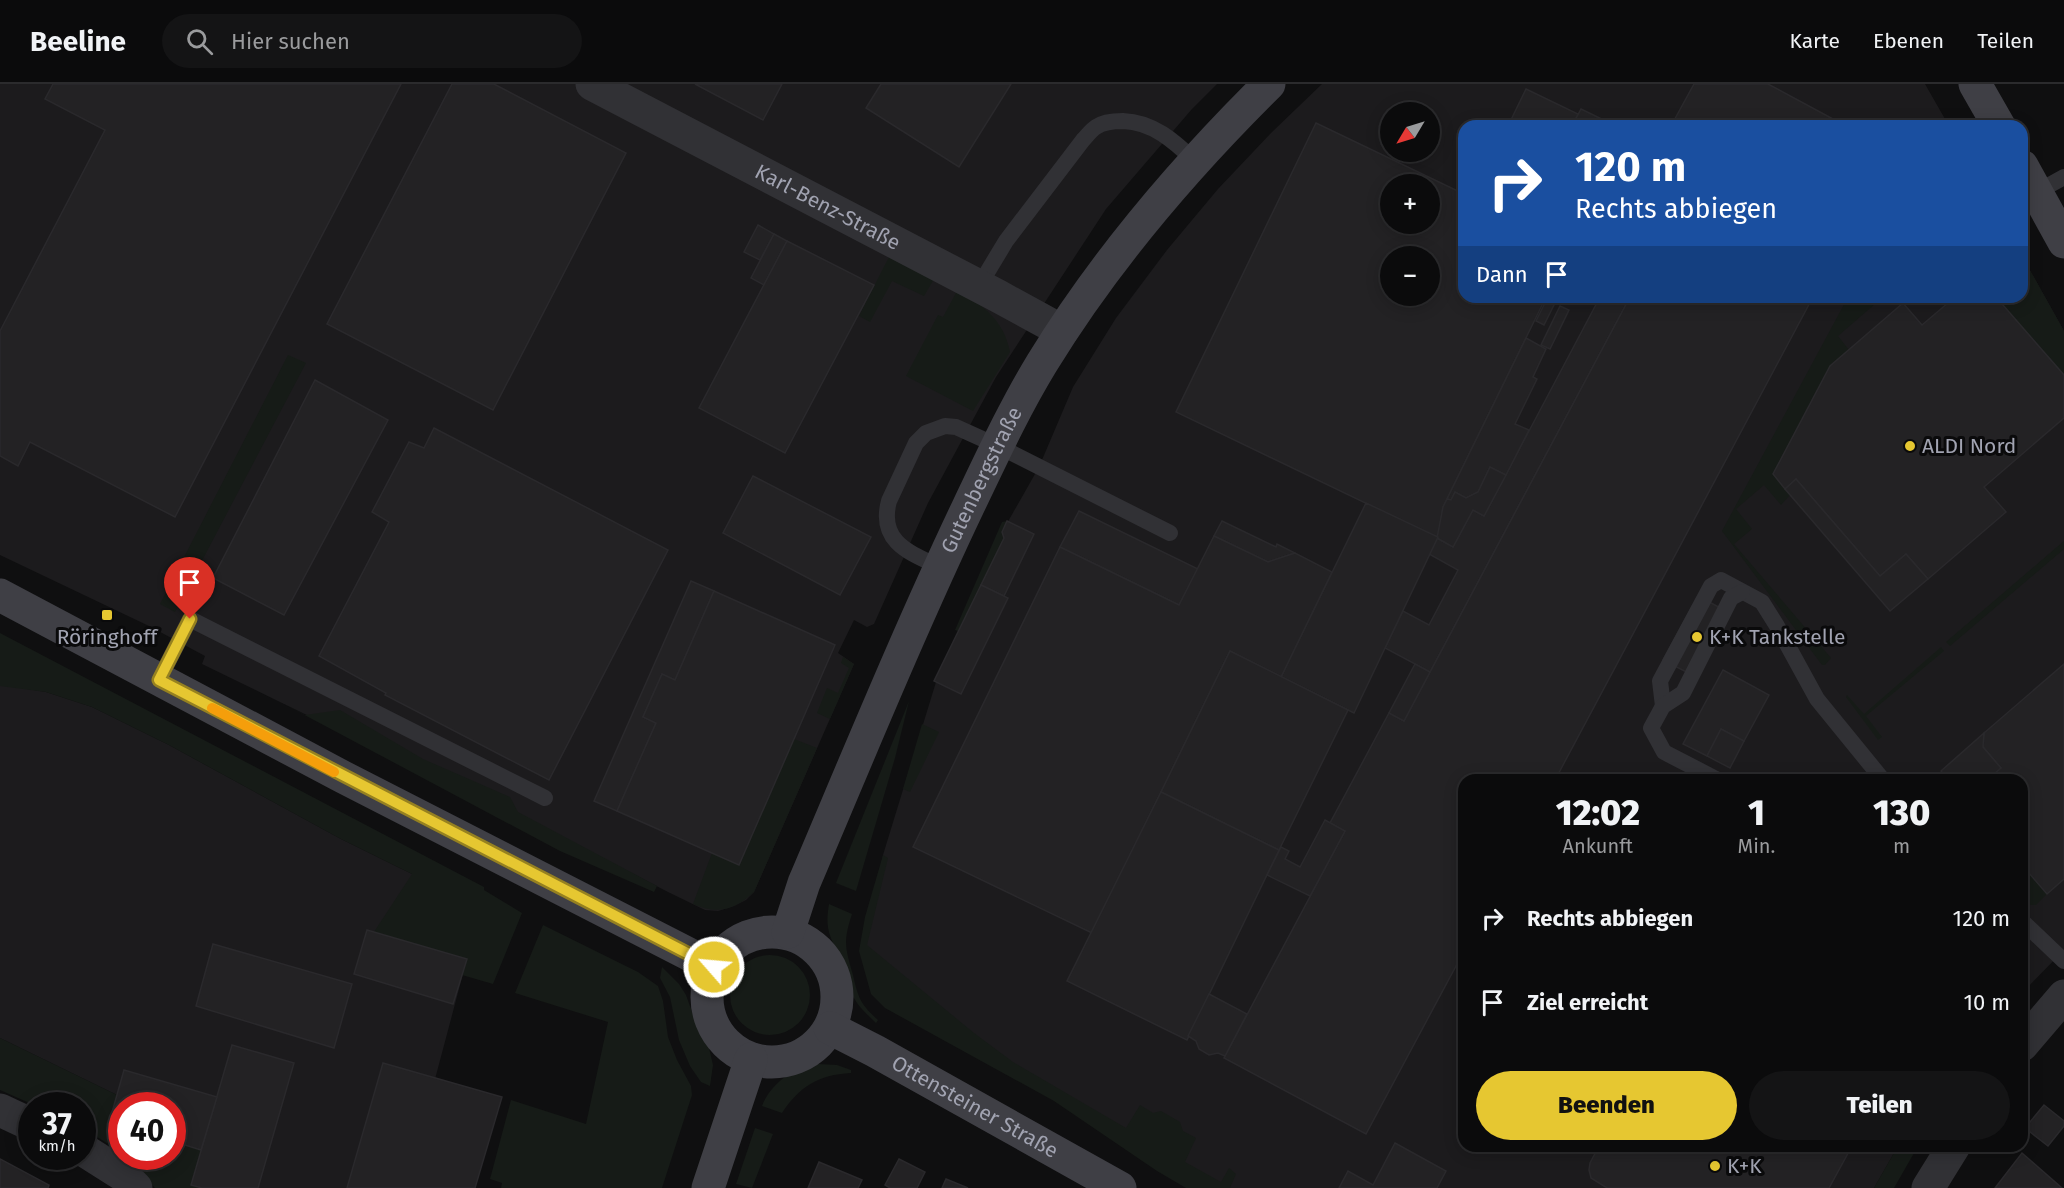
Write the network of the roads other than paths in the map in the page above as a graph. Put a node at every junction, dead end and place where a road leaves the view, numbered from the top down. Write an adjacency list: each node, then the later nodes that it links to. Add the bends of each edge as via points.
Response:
1 (592, 84): 8 (street, Karl-Benz-Straße)
2 (1269, 84): 5 (street, Gutenbergstraße)
3 (1975, 84): 4 (street)
4 (1996, 120)
5 (1195, 161): 8 (lane, via 1174,142 1138,122 1113,121 1097,126 1006,241); 9 (street, Gutenbergstraße, via 1130,237)
6 (2041, 178): 7 (street)
7 (2064, 242)
8 (979, 286): 9 (street, Karl-Benz-Straße)
9 (1062, 331): 10 (street, Gutenbergstraße)
10 (998, 446): 11 (lane); 12 (street, Gutenbergstraße); 12 (lane, via 945,426 916,443 886,510 889,531 906,551)
11 (1170, 533)
12 (940, 567): 21 (street, Gutenbergstraße, via 804,882)
13 (1742, 591): 16 (lane, via 1731,598 1683,693); 16 (lane, via 1721,580 1711,585 1660,681); 18 (lane, via 1762,602 1817,699)
14 (0, 595): 15 (street)
15 (159, 680): 19 (lane, via 190,619); 23 (street)
16 (1663, 706): 17 (lane, via 1652,728 1664,752)
17 (1706, 774)
18 (1877, 774)
19 (545, 798)
20 (2028, 927): 22 (lane)
21 (788, 932): 23 (street, via 765,931 745,937 726,950); 25 (street, via 814,946 829,964 837,984 838,1007)
22 (2064, 962)
23 (714, 967): 27 (street, via 707,989 709,1014 719,1035 735,1051)
24 (2064, 996): 26 (street)
25 (830, 1028): 27 (street, via 814,1048 794,1059); 34 (street, Ottensteiner Straße)
26 (2028, 1038)
27 (751, 1059): 33 (street)
28 (0, 1110): 29 (street)
29 (18, 1118)
30 (1950, 1152): 35 (street)
31 (96, 1158): 32 (street)
32 (136, 1188)
33 (708, 1188)
34 (1120, 1188)
35 (1928, 1188)

